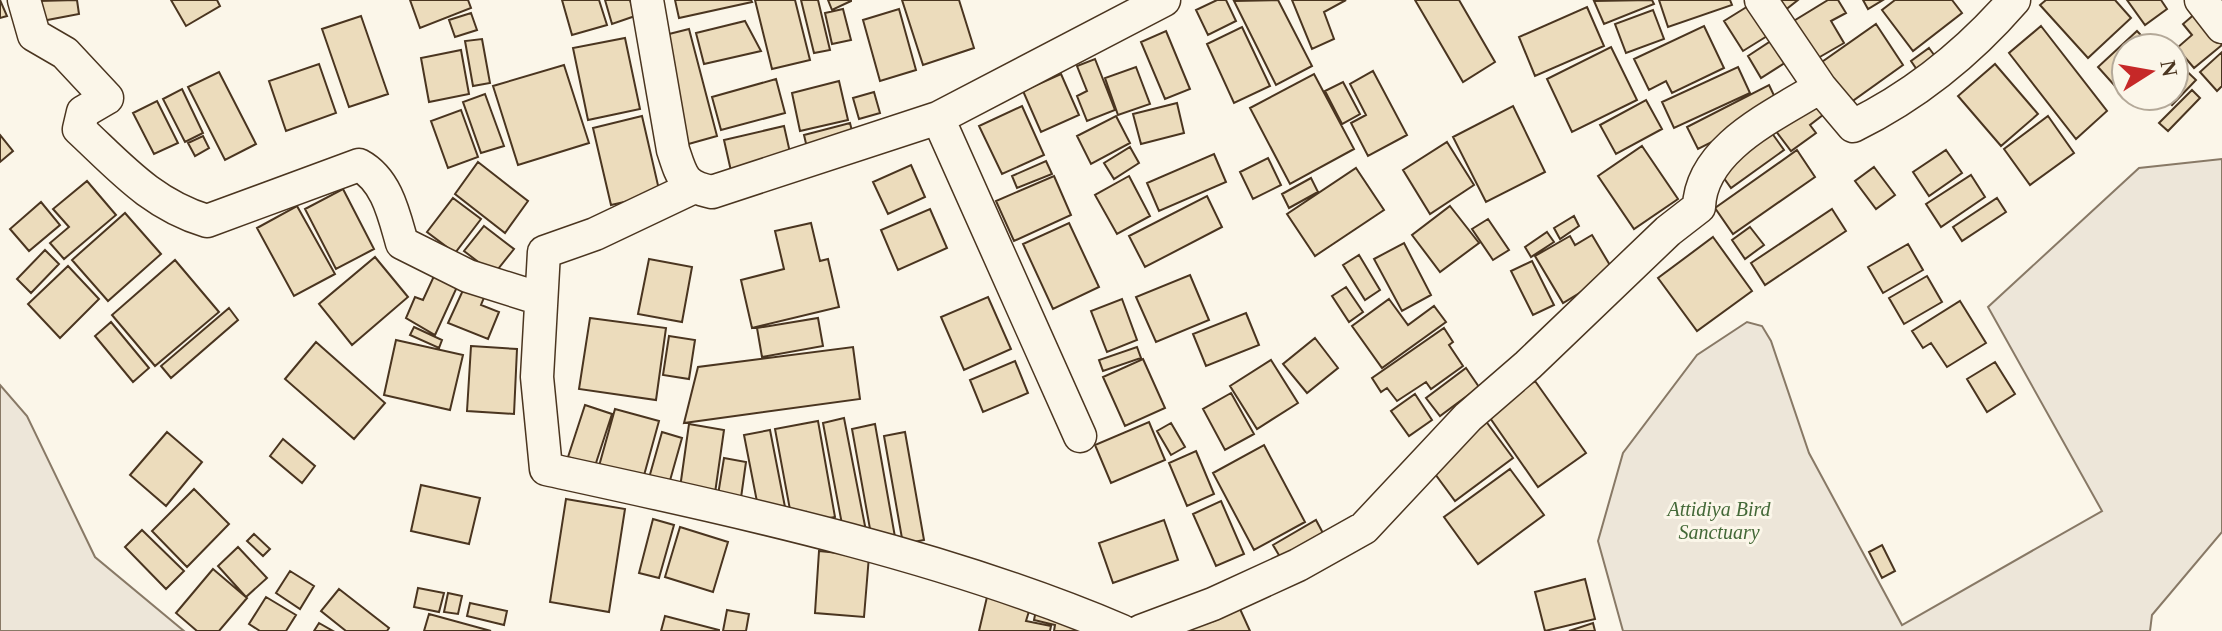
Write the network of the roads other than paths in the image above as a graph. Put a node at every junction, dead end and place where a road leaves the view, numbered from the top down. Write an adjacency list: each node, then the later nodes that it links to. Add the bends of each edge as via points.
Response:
1 (24, 0): 11 (street, via 34,35 65,53 107,98 83,112 79,129 118,169 182,214 207,221 359,165 371,171 391,204 402,243 468,276)
2 (647, 0): 10 (street, via 673,150)
3 (1164, 0): 9 (street)
4 (1761, 0): 8 (street)
5 (2014, 0): 8 (street, via 1923,87 1853,126)
6 (2201, 0): 7 (street)
7 (2222, 27)
8 (1820, 87): 14 (street, via 1730,148 1704,175 1699,207 1468,417 1364,528 1298,565)
9 (938, 118): 10 (street, via 736,187 712,192); 12 (street)
10 (692, 188): 11 (street, via 544,252)
11 (541, 299): 13 (street, via 537,377 546,469 923,560 997,582)
12 (1080, 436)
13 (1122, 631)
14 (1141, 631)

